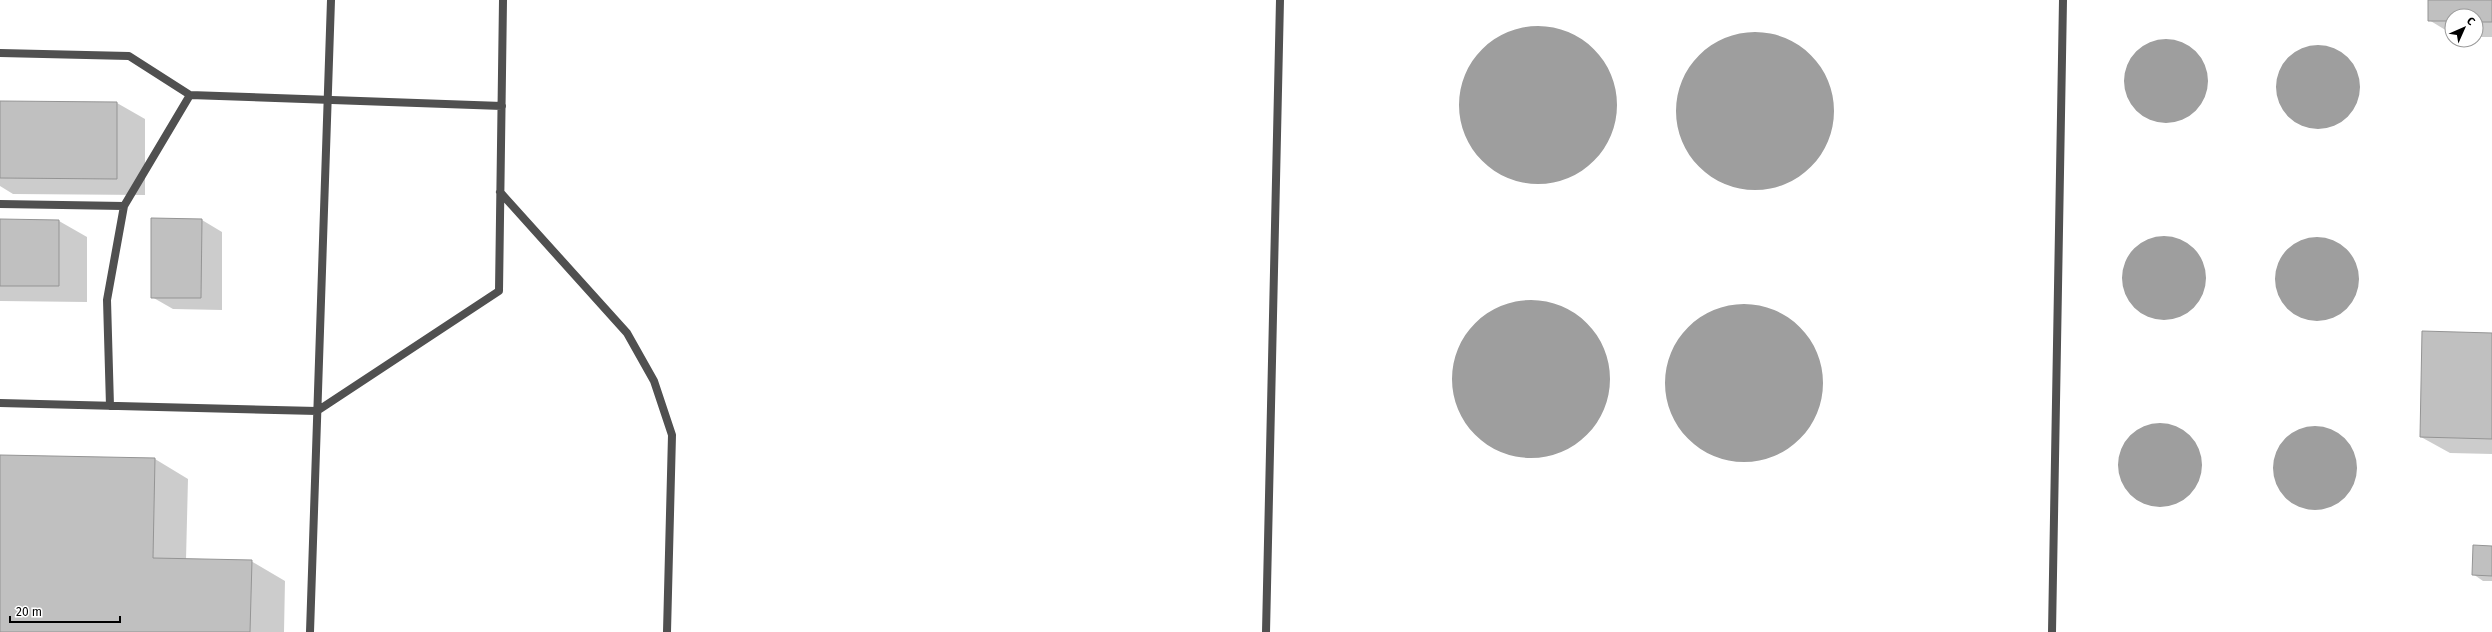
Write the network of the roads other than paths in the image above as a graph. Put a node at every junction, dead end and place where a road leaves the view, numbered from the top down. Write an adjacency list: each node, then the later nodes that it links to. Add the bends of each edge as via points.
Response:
1 (332, 0): 7 (lane)
2 (503, 0): 8 (lane)
3 (1280, 0): 17 (lane)
4 (2063, 0): 18 (lane)
5 (0, 53): 6 (lane, via 129,56)
6 (190, 95): 7 (lane); 11 (lane)
7 (328, 100): 8 (lane); 14 (lane)
8 (502, 106): 9 (lane)
9 (500, 192): 14 (lane, via 499,291); 16 (lane, via 627,333 654,381 672,435)
10 (0, 204): 11 (lane)
11 (124, 206): 13 (lane, via 107,300)
12 (0, 404): 13 (lane)
13 (110, 406): 14 (lane)
14 (317, 411): 15 (lane)
15 (310, 632)
16 (667, 632)
17 (1266, 632)
18 (2052, 632)

